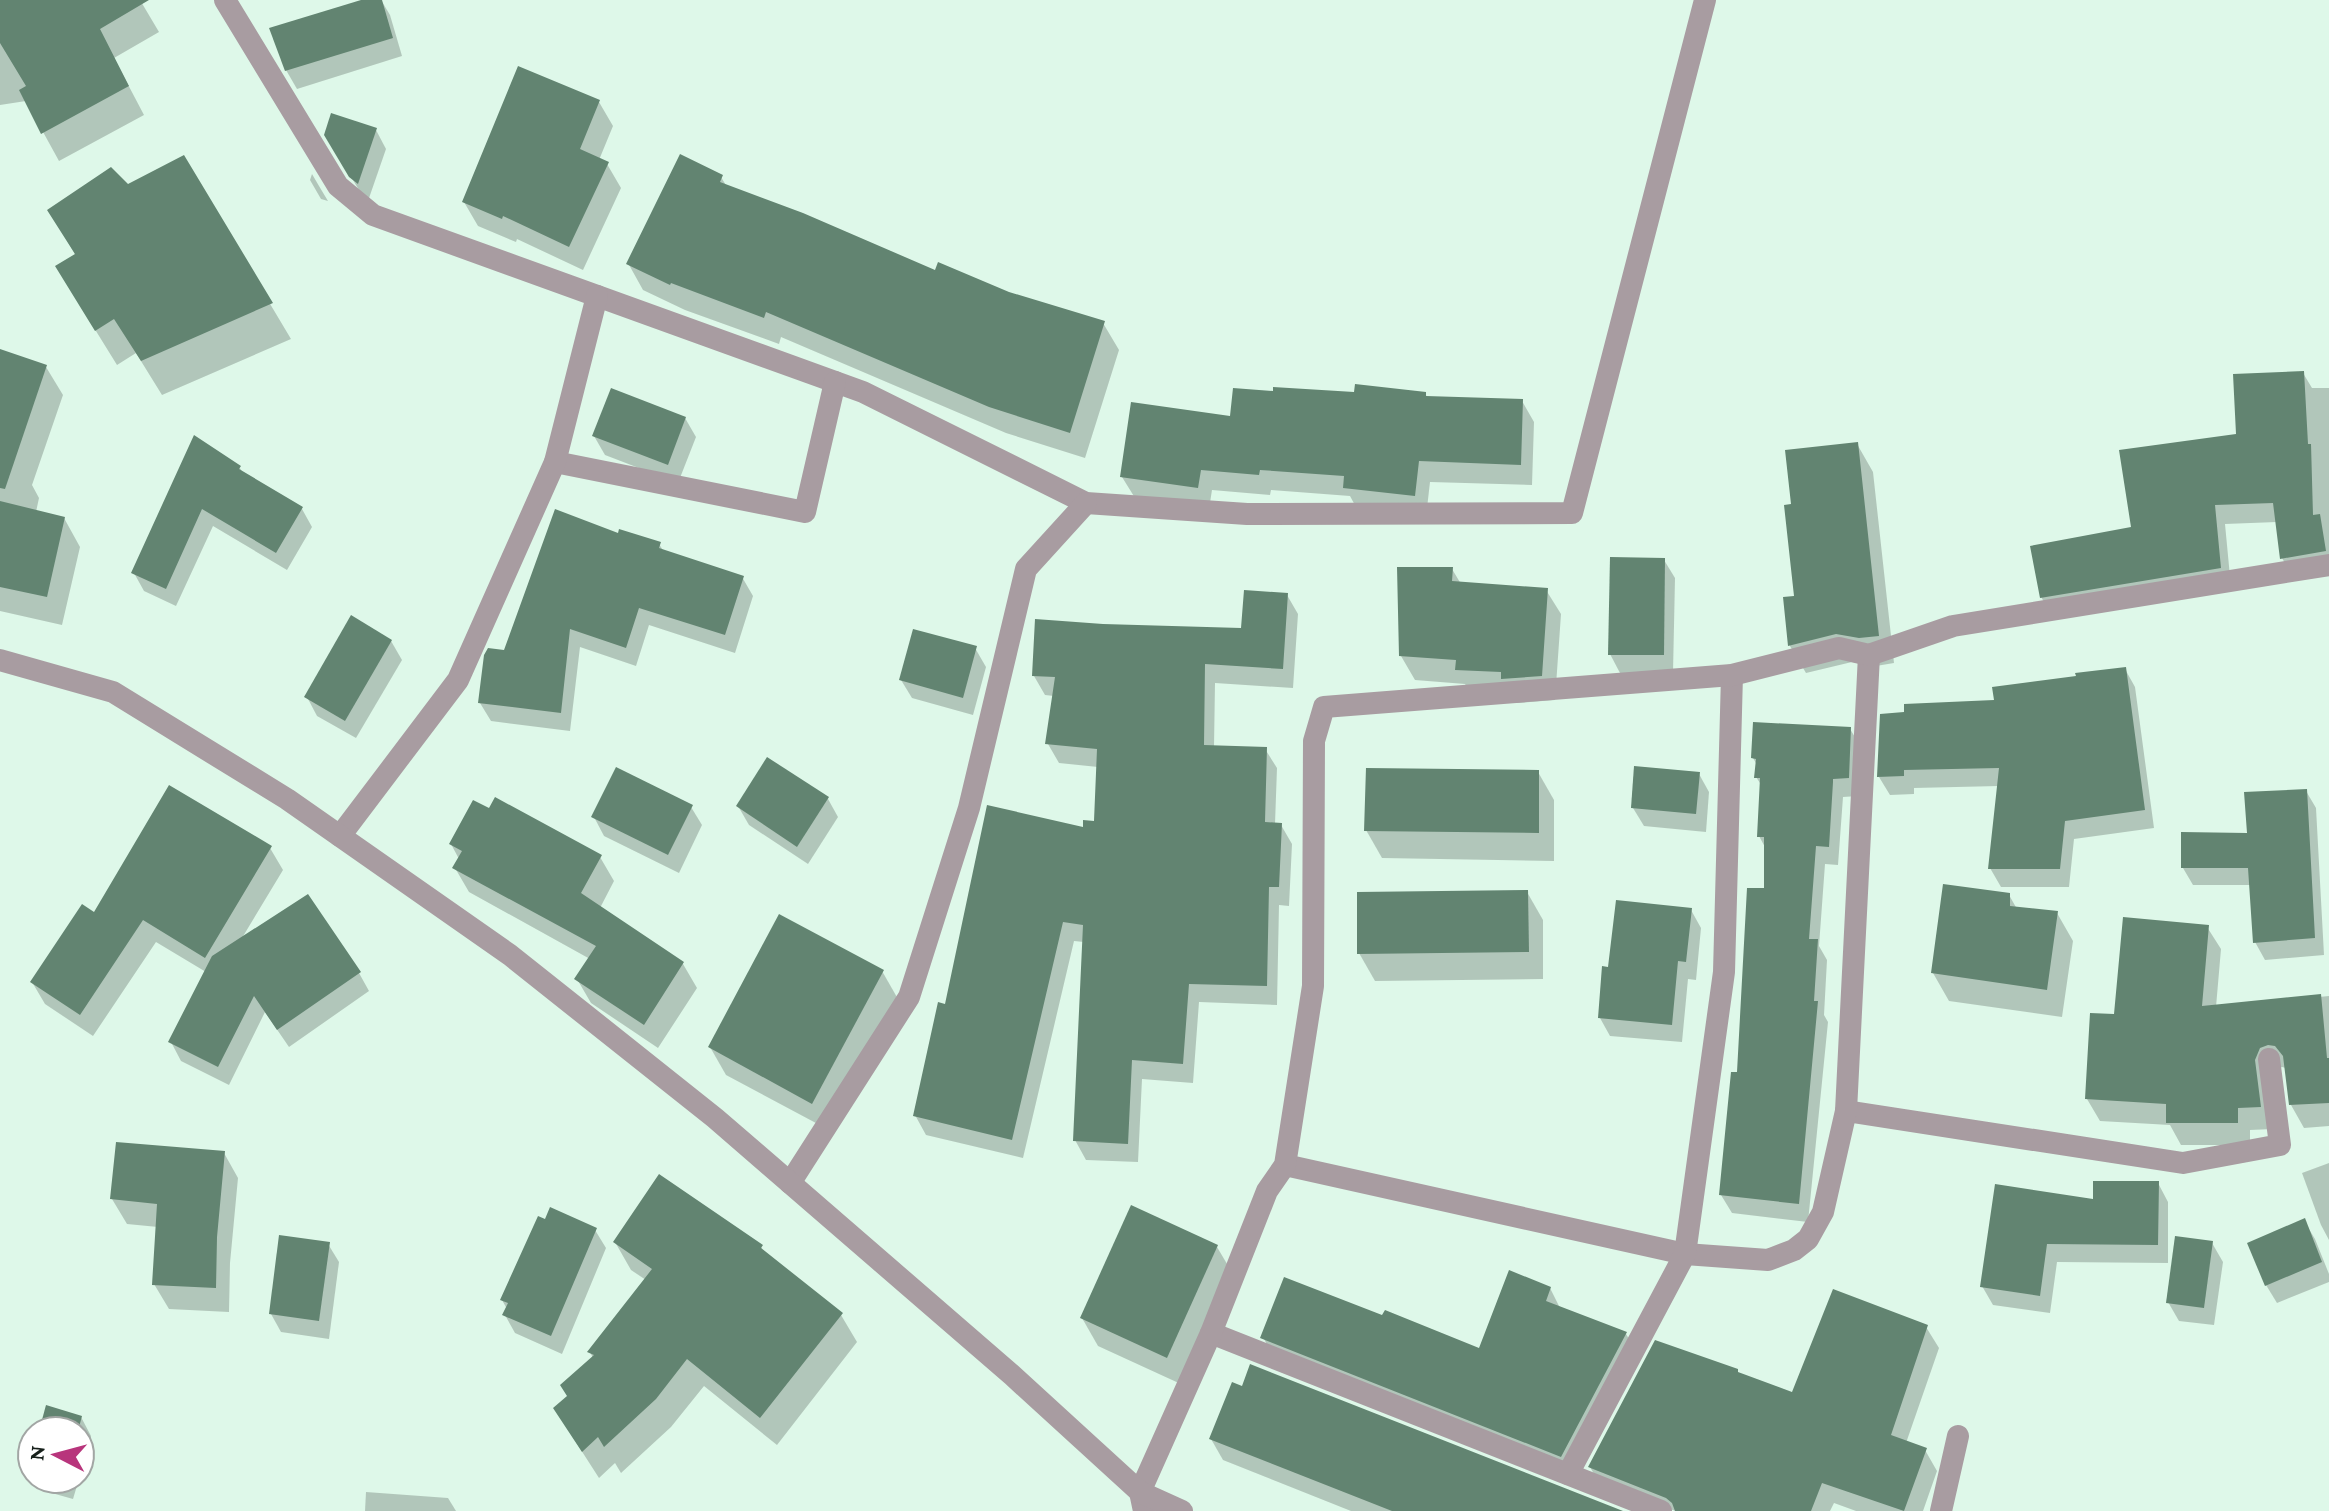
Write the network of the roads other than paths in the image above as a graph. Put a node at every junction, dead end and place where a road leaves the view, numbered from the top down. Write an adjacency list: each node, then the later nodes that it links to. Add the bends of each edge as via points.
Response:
1 (225, 0): 3 (street, via 338,186 373,215)
2 (1705, 0): 6 (street, via 1572,513 1247,514)
3 (597, 296): 4 (street); 5 (street)
4 (835, 382): 5 (street, via 805,512); 6 (street)
5 (555, 462): 11 (street, via 458,680)
6 (1086, 503): 15 (street, via 1026,569 969,808 909,997)
7 (2329, 565): 8 (street, via 1953,626)
8 (1869, 655): 10 (street, via 1839,648); 13 (street)
9 (0, 660): 11 (street, via 113,692)
10 (1732, 675): 14 (street, via 1324,707 1314,741 1313,986); 16 (street, via 1724,972)
11 (340, 836): 15 (street, via 510,955)
12 (2269, 1059): 13 (street, via 2280,1145 2183,1163)
13 (1846, 1111): 16 (street, via 1823,1212 1808,1239 1768,1260)
14 (1285, 1165): 16 (street); 17 (street, via 1267,1191)
15 (790, 1183): 20 (street, via 1012,1375)
16 (1685, 1254): 19 (street)
17 (1211, 1333): 19 (street); 20 (street)
18 (1958, 1436): 23 (street)
19 (1568, 1474): 22 (street)
20 (1142, 1502): 21 (street)
21 (1182, 1511)
22 (1661, 1511)
23 (1941, 1511)

